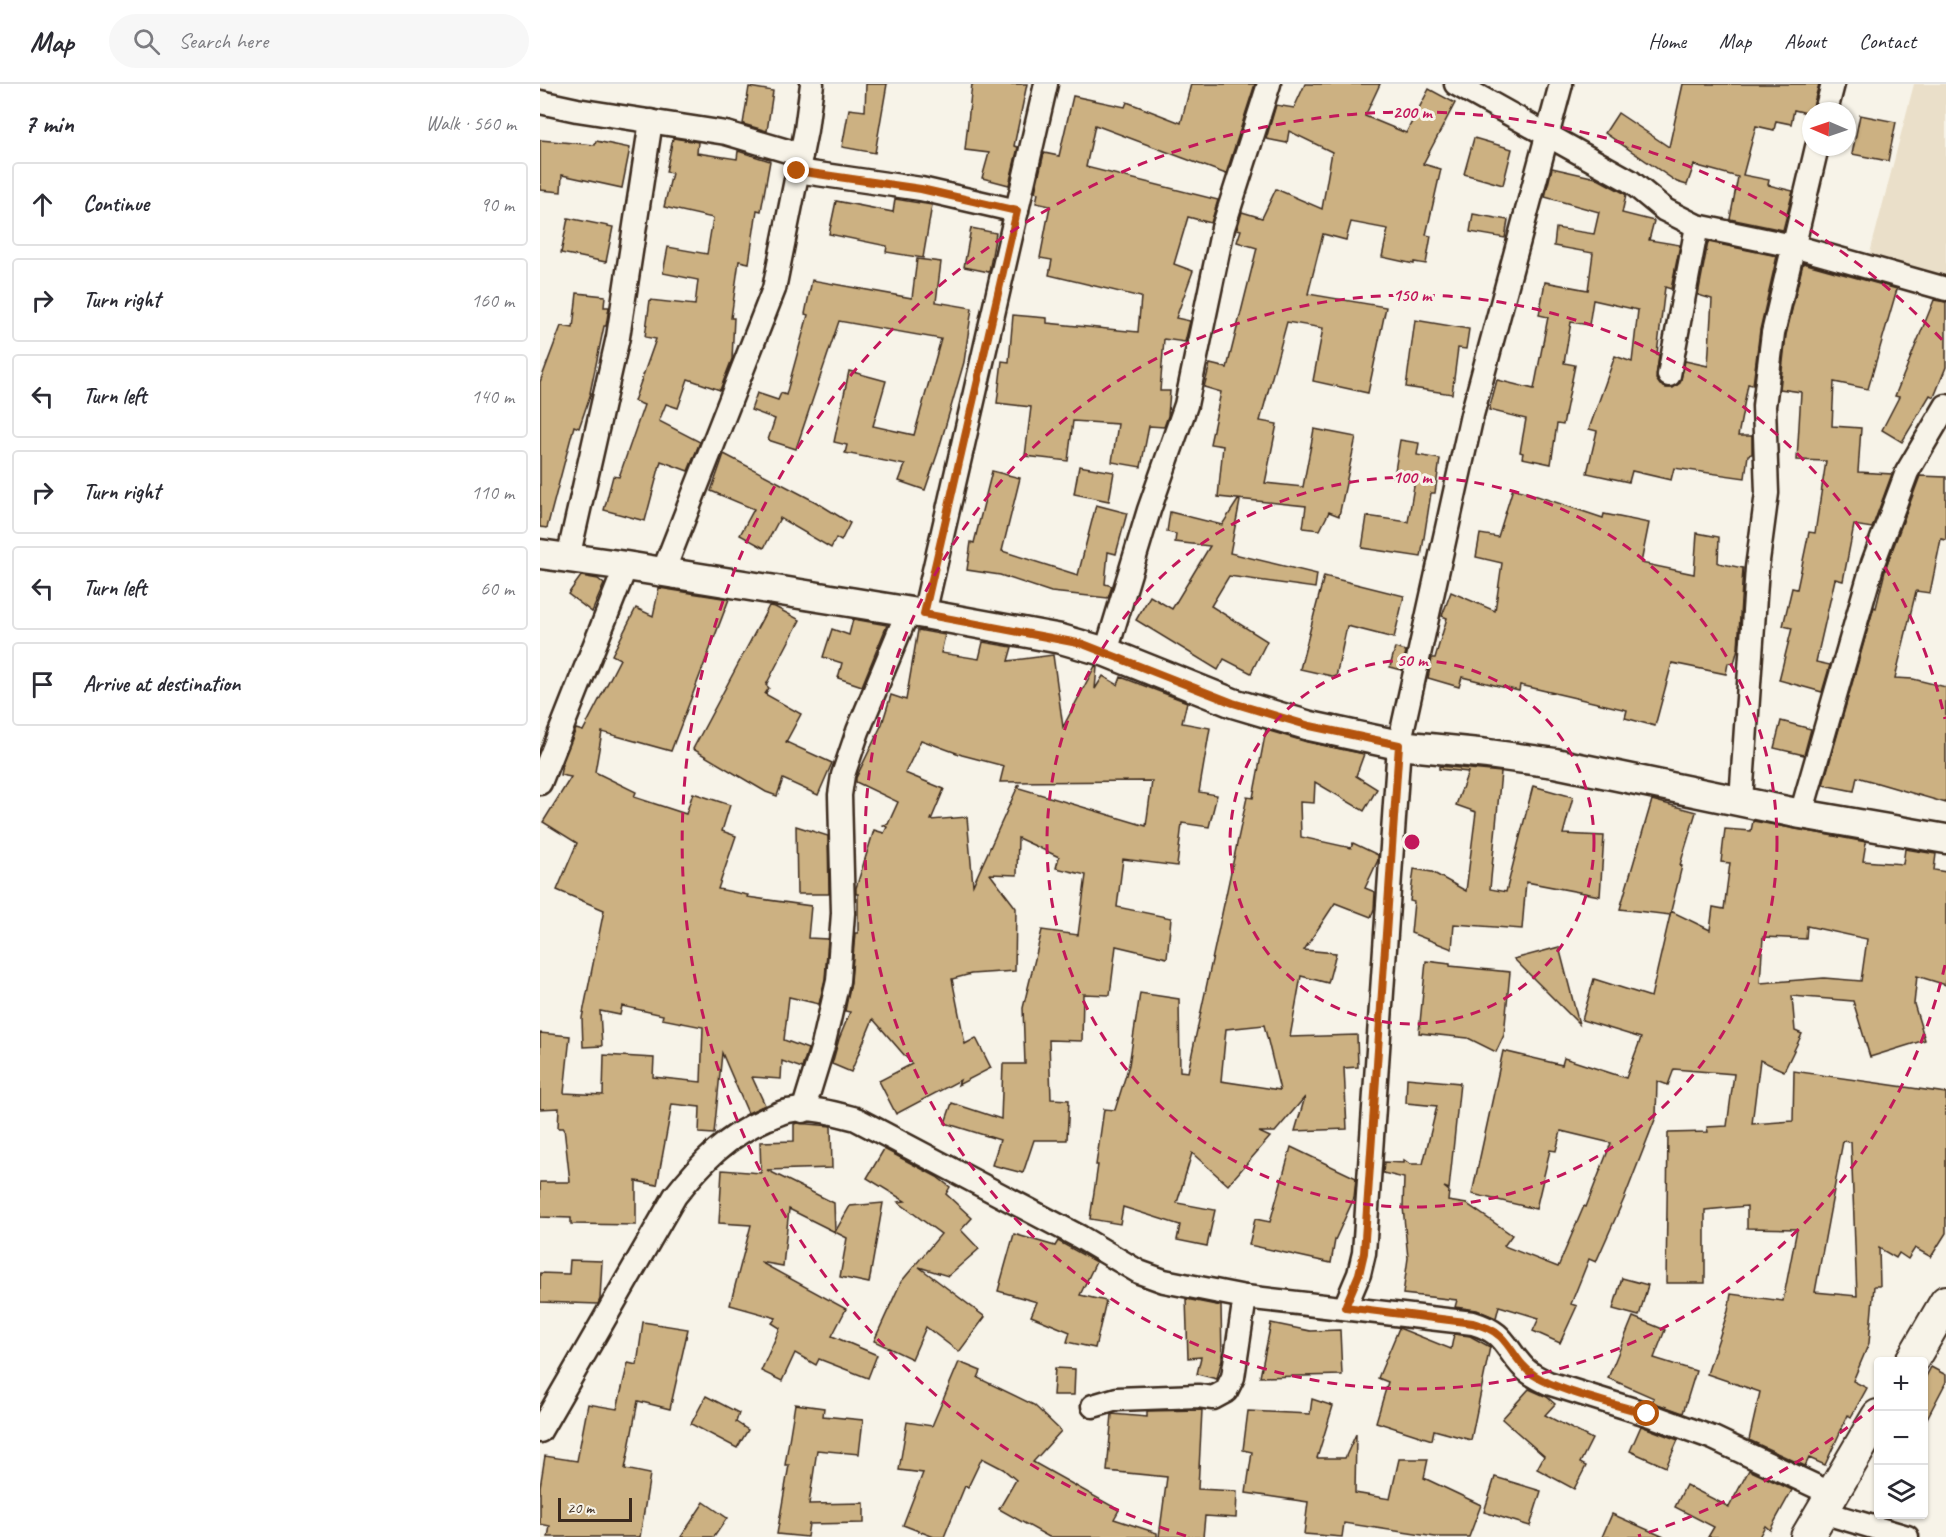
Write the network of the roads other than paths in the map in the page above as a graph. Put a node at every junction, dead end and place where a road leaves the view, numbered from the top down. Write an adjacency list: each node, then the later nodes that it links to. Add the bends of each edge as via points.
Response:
1 (812, 84): 12 (street)
2 (1046, 84): 13 (street)
3 (1269, 84): 24 (street, via 1223,228 1186,405)
4 (1455, 84): 10 (street)
5 (1561, 84): 10 (street)
6 (1833, 84): 8 (street)
7 (540, 102): 9 (street)
8 (1828, 102)
9 (651, 121): 12 (street, via 726,133); 20 (street, via 618,337)
10 (1548, 135): 14 (street, via 1630,181 1665,210); 25 (street, via 1472,415)
11 (1815, 156): 15 (street)
12 (799, 163): 13 (street); 22 (street, via 774,289)
13 (1017, 211): 23 (street)
14 (1697, 226): 15 (street); 17 (street)
15 (1793, 246): 16 (street); 27 (street, via 1773,333 1764,406 1767,493 1757,568)
16 (1946, 290)
17 (1669, 375)
18 (1946, 406): 28 (street, via 1907,472 1873,563)
19 (540, 554): 20 (street)
20 (568, 558): 21 (street)
21 (626, 566): 22 (street); 26 (street)
22 (663, 572): 23 (street)
23 (916, 612): 24 (street, via 1061,639); 30 (street, via 858,731 843,775 843,913 838,981)
24 (1106, 652): 25 (street, via 1233,703 1310,726)
25 (1399, 745): 27 (street, via 1546,762); 33 (street, via 1364,1253)
26 (540, 783)
27 (1741, 800): 28 (street)
28 (1801, 814): 29 (street)
29 (1946, 838)
30 (803, 1111): 31 (street, via 822,1110 856,1119 1139,1272 1164,1281); 37 (street, via 787,1111 751,1126 721,1145 698,1167 675,1196)
31 (1245, 1297): 33 (street); 35 (street, via 1233,1377 1226,1391 1213,1398 1125,1399)
32 (1946, 1302): 34 (main road)
33 (1345, 1307): 38 (street, via 1489,1328 1535,1376 1692,1430)
34 (1914, 1357)
35 (1093, 1406)
36 (1874, 1423): 38 (main road)
37 (540, 1431)
38 (1821, 1514): 39 (street)
39 (1907, 1537)

